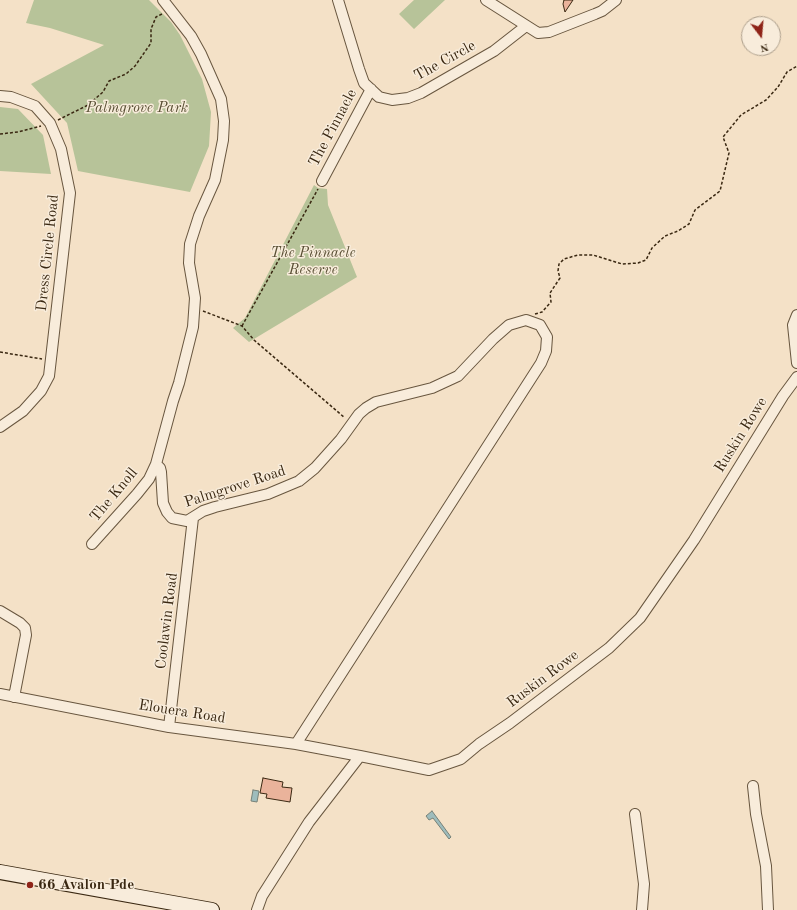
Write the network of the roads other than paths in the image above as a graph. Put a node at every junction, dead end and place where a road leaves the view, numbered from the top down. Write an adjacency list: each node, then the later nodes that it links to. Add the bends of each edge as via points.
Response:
1 (164, 0): 13 (street, via 201,54 221,99 224,121 215,180 190,244 189,263 195,298 193,327)
2 (338, 0): 6 (street, The Circle, via 359,69 364,82)
3 (486, 0): 5 (street)
4 (616, 0): 5 (street, via 602,11 549,32 538,33)
5 (526, 26): 6 (street, The Circle, via 494,51 408,98 392,100 379,97)
6 (371, 89): 8 (street, The Pinnacle)
7 (0, 96): 12 (street, Dress Circle Road, via 11,97 35,106 50,123 61,149 70,193 49,376 41,391 24,411)
8 (322, 181)
9 (797, 315): 10 (street, via 793,325)
10 (797, 363)
11 (797, 377): 21 (street, Ruskin Rowe, via 678,565 640,618 609,648 461,759 429,770)
12 (0, 427)
13 (156, 464): 14 (street, Palmgrove Road, via 161,472 163,503 167,512 172,518 179,520 187,521); 15 (street, The Knoll, via 149,479)
14 (193, 518): 19 (street, Coolawin Road); 20 (street, Palmgrove Road, via 215,507 268,494 299,481 315,468 366,408 376,402 432,388 458,376 492,339 509,325 526,320 540,324 548,337 541,363)
15 (92, 544)
16 (0, 611): 18 (street, via 20,622 25,628 26,635)
17 (0, 694): 18 (street, Elouera Road)
18 (14, 696): 19 (street, Elouera Road)
19 (169, 726): 20 (street, Elouera Road)
20 (296, 744): 21 (street, Elouera Road)
21 (360, 756): 26 (street, via 309,822 262,896)
22 (753, 786): 28 (street, via 766,866)
23 (635, 814): 27 (street, via 644,884)
24 (0, 872): 25 (street)
25 (212, 910)
26 (257, 910)
27 (642, 910)
28 (768, 910)

